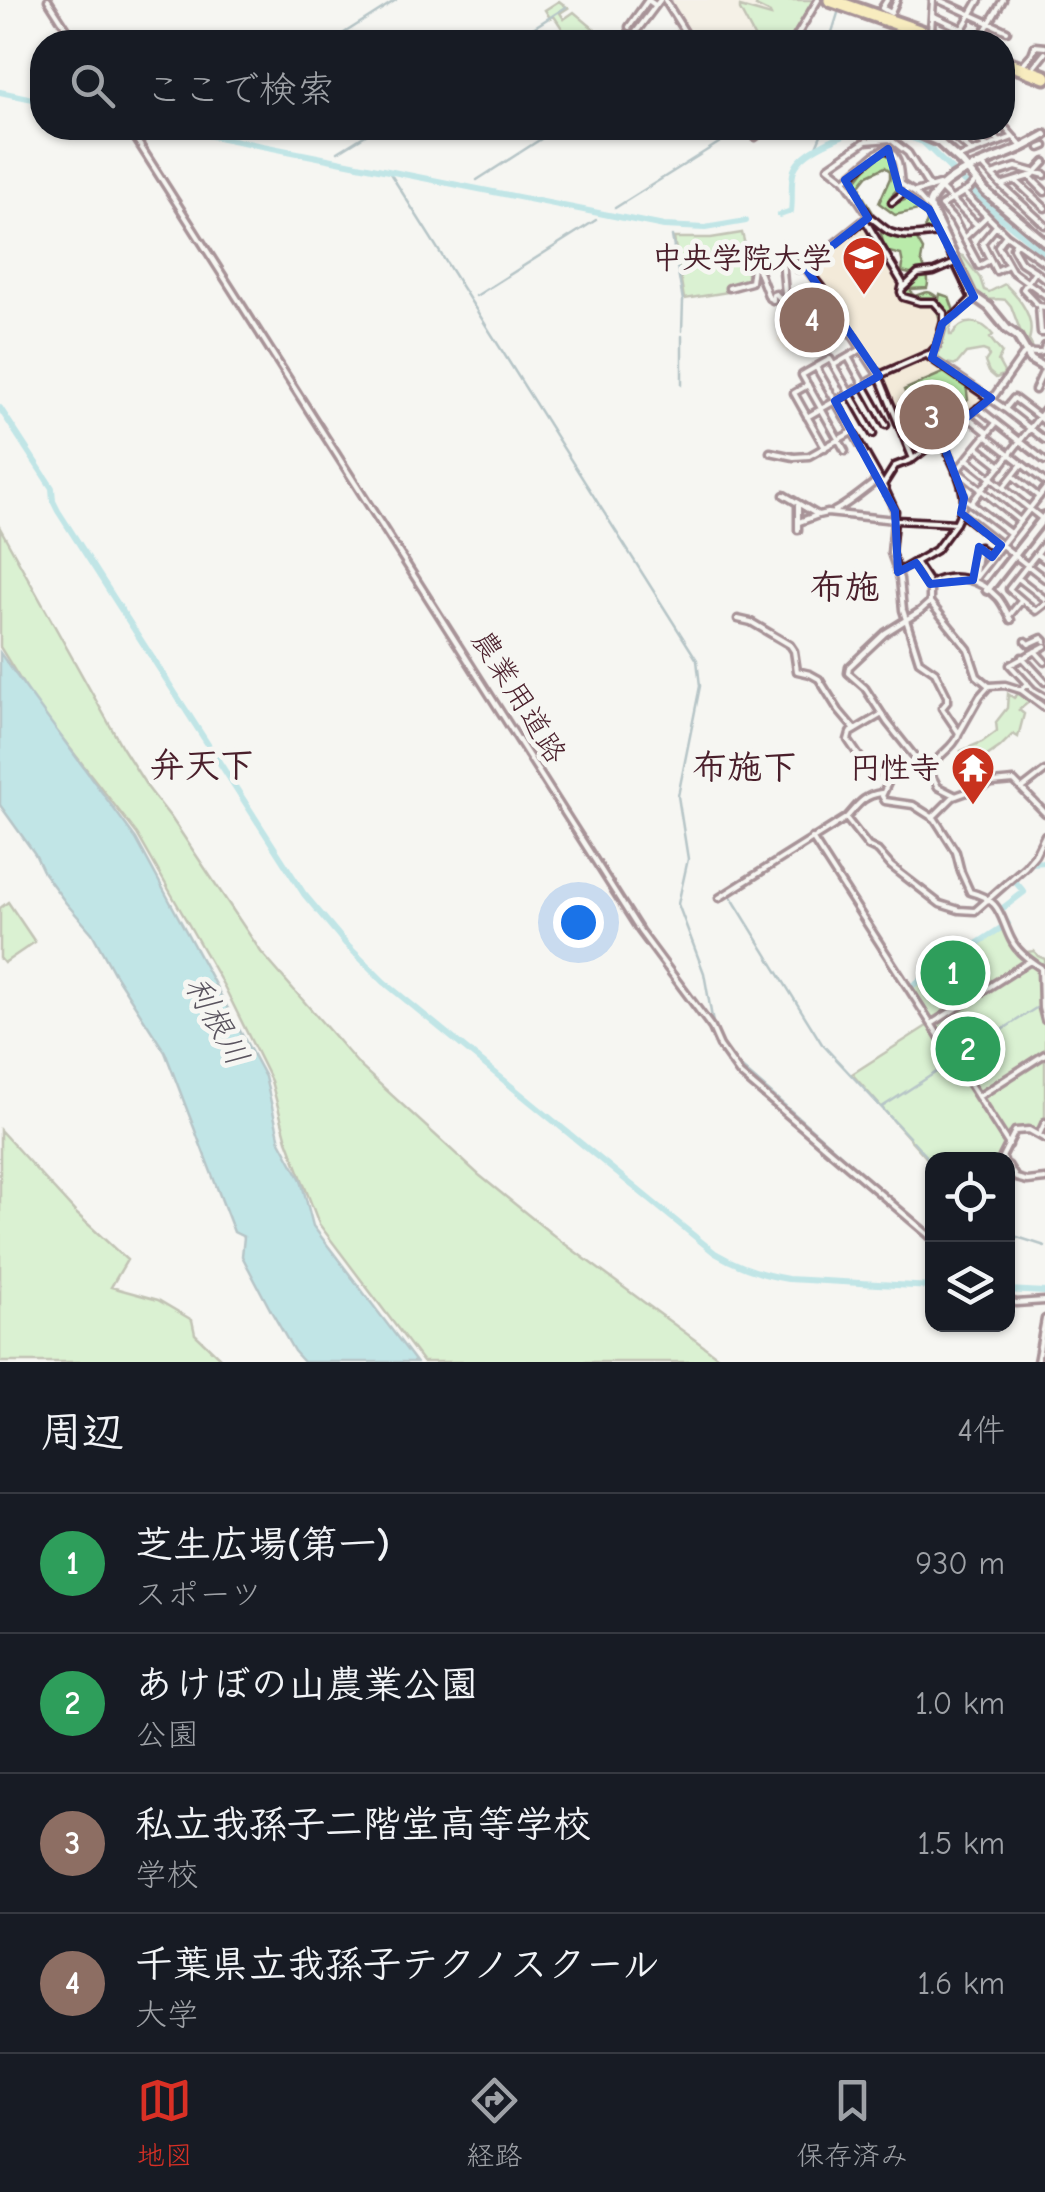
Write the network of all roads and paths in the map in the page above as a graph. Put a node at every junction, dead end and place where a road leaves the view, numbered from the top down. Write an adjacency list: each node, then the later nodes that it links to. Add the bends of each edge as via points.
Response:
1 (48, 0): 15 (street)
2 (662, 0): 9 (street); 17 (street)
3 (887, 0): 11 (street, via 882,8)
4 (897, 0): 11 (street)
5 (936, 0): 10 (street); 12 (street)
6 (979, 0): 10 (street)
7 (1003, 0): 13 (street)
8 (833, 1): 11 (highway); 18 (street); 19 (highway)
9 (655, 5): 14 (street, via 648,0); 16 (street)
10 (970, 14): 13 (street); 23 (street)
11 (890, 15): 20 (highway)
12 (932, 15): 21 (street); 22 (street)
13 (989, 23): 24 (street); 25 (street)
14 (629, 27)
15 (67, 30)
16 (637, 30)
17 (682, 30)
18 (804, 30)
19 (918, 30)
20 (922, 30)
21 (930, 30)
22 (949, 30)
23 (961, 30)
24 (985, 30)
25 (1006, 30)
26 (1015, 61): 28 (highway)
27 (1015, 61): 28 (highway)
28 (1040, 63)
29 (1045, 134): 41 (street)
30 (1015, 139): 41 (street)
31 (137, 140): 224 (street, 農業用道路, via 727,1058)
32 (878, 140): 52 (street, via 866,141 828,167)
33 (891, 140): 42 (street)
34 (892, 140): 56 (street)
35 (960, 140): 43 (street)
36 (979, 140): 40 (street)
37 (1005, 140): 39 (street)
38 (937, 141): 44 (street)
39 (1000, 142): 40 (street)
40 (986, 147): 43 (street)
41 (1022, 148): 46 (street)
42 (888, 150): 52 (street); 58 (street)
43 (972, 152): 44 (street)
44 (957, 158): 48 (street)
45 (1045, 162): 47 (street)
46 (981, 163): 48 (street); 49 (street)
47 (1037, 172): 49 (street, via 1016,167); 50 (street); 51 (street)
48 (962, 173): 53 (street); 57 (street)
49 (990, 175): 55 (street)
50 (1045, 175)
51 (1029, 176): 54 (street); 61 (street)
52 (845, 180): 69 (street)
53 (976, 181): 60 (street); 68 (street)
54 (1016, 181): 55 (street); 65 (street)
55 (1001, 186): 64 (street)
56 (930, 188): 57 (street); 59 (street)
57 (942, 188): 62 (street); 66 (street)
58 (907, 190): 59 (street); 63 (street)
59 (915, 192): 66 (street)
60 (963, 192): 62 (street); 67 (street)
61 (1045, 192)
62 (952, 198): 71 (street); 75 (street, via 941,206)
63 (892, 202)
64 (1024, 207): 68 (street); 70 (street)
65 (1045, 208)
66 (929, 209): 73 (street)
67 (987, 216): 71 (street); 72 (street)
68 (1015, 217): 76 (street)
69 (867, 218): 73 (street, via 894,233); 82 (street); 87 (street)
70 (1044, 221)
71 (978, 225): 75 (street)
72 (996, 226): 74 (street); 78 (street, via 982,242)
73 (941, 233): 79 (street)
74 (1006, 235): 77 (street); 81 (street, via 998,246)
75 (965, 238): 78 (street, via 978,266)
76 (1040, 240)
77 (1016, 242): 80 (street); 83 (street, via 1021,262)
78 (990, 260): 81 (street, via 996,272)
79 (956, 263): 87 (street, via 918,274); 89 (street)
80 (1045, 263)
81 (1007, 265): 85 (street)
82 (805, 267): 86 (street, via 782,260 786,305 776,294 768,298 754,260 751,282); 95 (street)
83 (1034, 271): 84 (street); 85 (street)
84 (1045, 278)
85 (1027, 282): 88 (street); 90 (street, via 1022,289)
86 (729, 288)
87 (901, 290): 92 (street, via 907,299 936,304)
88 (1045, 295)
89 (974, 297): 92 (street); 96 (street)
90 (1042, 306): 91 (street)
91 (1043, 320): 93 (street)
92 (944, 322): 97 (street)
93 (1045, 333)
94 (1045, 346): 96 (street, via 1039,354)
95 (862, 349): 98 (street); 102 (street)
96 (1026, 352): 100 (street); 107 (street)
97 (928, 354): 102 (street); 107 (street)
98 (848, 358): 99 (street); 104 (street)
99 (834, 365): 101 (street, via 830,359); 106 (street)
100 (1044, 366): 105 (street)
101 (816, 367): 103 (street, via 802,374); 108 (street)
102 (879, 376): 104 (street); 133 (street)
103 (808, 385): 110 (street); 113 (street, via 794,393)
104 (863, 385): 106 (street); 118 (street)
105 (1035, 390)
106 (849, 393): 108 (street); 121 (street)
107 (992, 398): 109 (street); 111 (street)
108 (835, 401): 110 (street); 120 (street)
109 (978, 408): 114 (street); 117 (street)
110 (821, 409): 113 (street); 124 (street)
111 (1005, 409): 115 (street, via 1014,398); 119 (street)
112 (1045, 410): 115 (street)
113 (807, 417): 128 (street)
114 (968, 417): 122 (street); 123 (street)
115 (1039, 417): 116 (street); 119 (street)
116 (1045, 422)
117 (996, 423): 122 (street); 126 (street)
118 (886, 425)
119 (1030, 428): 125 (street); 126 (street)
120 (852, 432): 124 (street); 140 (street)
121 (872, 434)
122 (987, 434): 127 (street); 131 (street)
123 (940, 438): 133 (street); 137 (street)
124 (838, 440): 128 (street); 129 (street)
125 (1045, 440)
126 (1020, 442): 131 (street); 134 (street)
127 (977, 447): 132 (street); 136 (street)
128 (824, 448): 130 (street, via 802,457)
129 (845, 451)
130 (770, 452)
131 (1010, 454): 135 (street); 136 (street)
132 (967, 459): 137 (street); 139 (street)
133 (913, 460): 142 (street, via 895,466)
134 (1045, 461)
135 (1022, 464): 138 (street); 141 (street)
136 (1000, 466): 139 (street)
137 (957, 472): 145 (street); 148 (street)
138 (1013, 476): 143 (street); 147 (street)
139 (991, 478): 143 (street); 145 (street)
140 (880, 479): 142 (street); 152 (street)
141 (1045, 482)
142 (883, 485): 156 (street)
143 (1003, 488): 151 (street)
144 (1045, 489): 147 (street)
145 (982, 490): 149 (street); 157 (street)
146 (784, 495): 150 (street)
147 (1039, 497): 151 (street)
148 (964, 498): 149 (street); 153 (street)
149 (972, 502): 161 (street)
150 (798, 503): 154 (street); 158 (street)
151 (1030, 509): 155 (street); 157 (street)
152 (830, 513): 154 (street); 156 (street)
153 (961, 513): 159 (street); 163 (street)
154 (818, 515): 158 (street)
155 (1044, 518): 165 (street)
156 (895, 520): 159 (street); 170 (street, via 891,553)
157 (1020, 521): 161 (street)
158 (798, 523): 160 (street)
159 (956, 523): 168 (street)
160 (798, 530)
161 (1010, 533): 163 (street)
162 (1045, 543): 164 (street)
163 (1001, 545): 165 (street); 166 (street)
164 (1037, 554): 167 (street); 169 (street)
165 (1014, 555): 169 (street); 176 (street)
166 (992, 557): 173 (street); 173 (street, via 979,547)
167 (1045, 560)
168 (916, 563): 170 (street); 174 (street)
169 (1028, 566): 171 (street); 172 (street)
170 (898, 572): 182 (street)
171 (1018, 578): 175 (street); 180 (street)
172 (1045, 579)
173 (974, 580): 174 (street); 176 (street)
174 (930, 584): 179 (street)
175 (1009, 589): 177 (street); 178 (street)
176 (987, 590): 177 (street)
177 (1000, 600): 178 (street, via 1010,618)
178 (1022, 600): 180 (street, via 1036,611)
179 (930, 602): 182 (street); 192 (street)
180 (1045, 602)
181 (738, 619): 197 (street, via 790,646 797,671 818,679)
182 (905, 620): 196 (street, via 848,670); 198 (street, via 919,661 947,696 943,712)
183 (1044, 640): 184 (street); 185 (street)
184 (1026, 641)
185 (1035, 651): 186 (street); 187 (street)
186 (1022, 657): 188 (street); 190 (street)
187 (1045, 662)
188 (1010, 664): 189 (street); 191 (street)
189 (1004, 670)
190 (1045, 682)
191 (1027, 683): 193 (street); 194 (street)
192 (988, 686): 193 (street); 198 (street)
193 (1021, 690): 195 (street)
194 (1045, 697)
195 (1045, 708)
196 (882, 714): 197 (street); 200 (street)
197 (855, 730): 202 (street, via 848,740 863,762 886,776)
198 (960, 732): 200 (street)
199 (1045, 772): 201 (street)
200 (931, 774): 203 (street, via 937,786)
201 (1023, 788): 203 (street, via 1008,782); 204 (street)
202 (882, 793): 205 (street, via 887,802 913,805); 206 (street, via 866,796)
203 (956, 796): 205 (street)
204 (1045, 813)
205 (933, 817): 209 (street, via 956,852 970,892)
206 (846, 818): 208 (street); 209 (street, via 868,846 944,906 972,912)
207 (1045, 836): 209 (street, via 1028,864)
208 (812, 838): 210 (street); 214 (street)
209 (988, 897): 211 (street)
210 (719, 898)
211 (1030, 961): 212 (street, via 1042,969); 214 (street)
212 (1044, 1003): 213 (street)
213 (1045, 1020)
214 (931, 1024): 216 (street)
215 (1045, 1054): 216 (street)
216 (978, 1097): 220 (street)
217 (1045, 1122): 218 (street)
218 (1038, 1135): 219 (street); 220 (street, via 1015,1131)
219 (1045, 1139)
220 (1009, 1144): 221 (street)
221 (1004, 1152)
222 (1015, 1176): 223 (street)
223 (1045, 1179)
224 (925, 1232)
225 (1045, 1300): 226 (street)
226 (1015, 1302)
227 (1045, 1319): 228 (street)
228 (1037, 1362)

